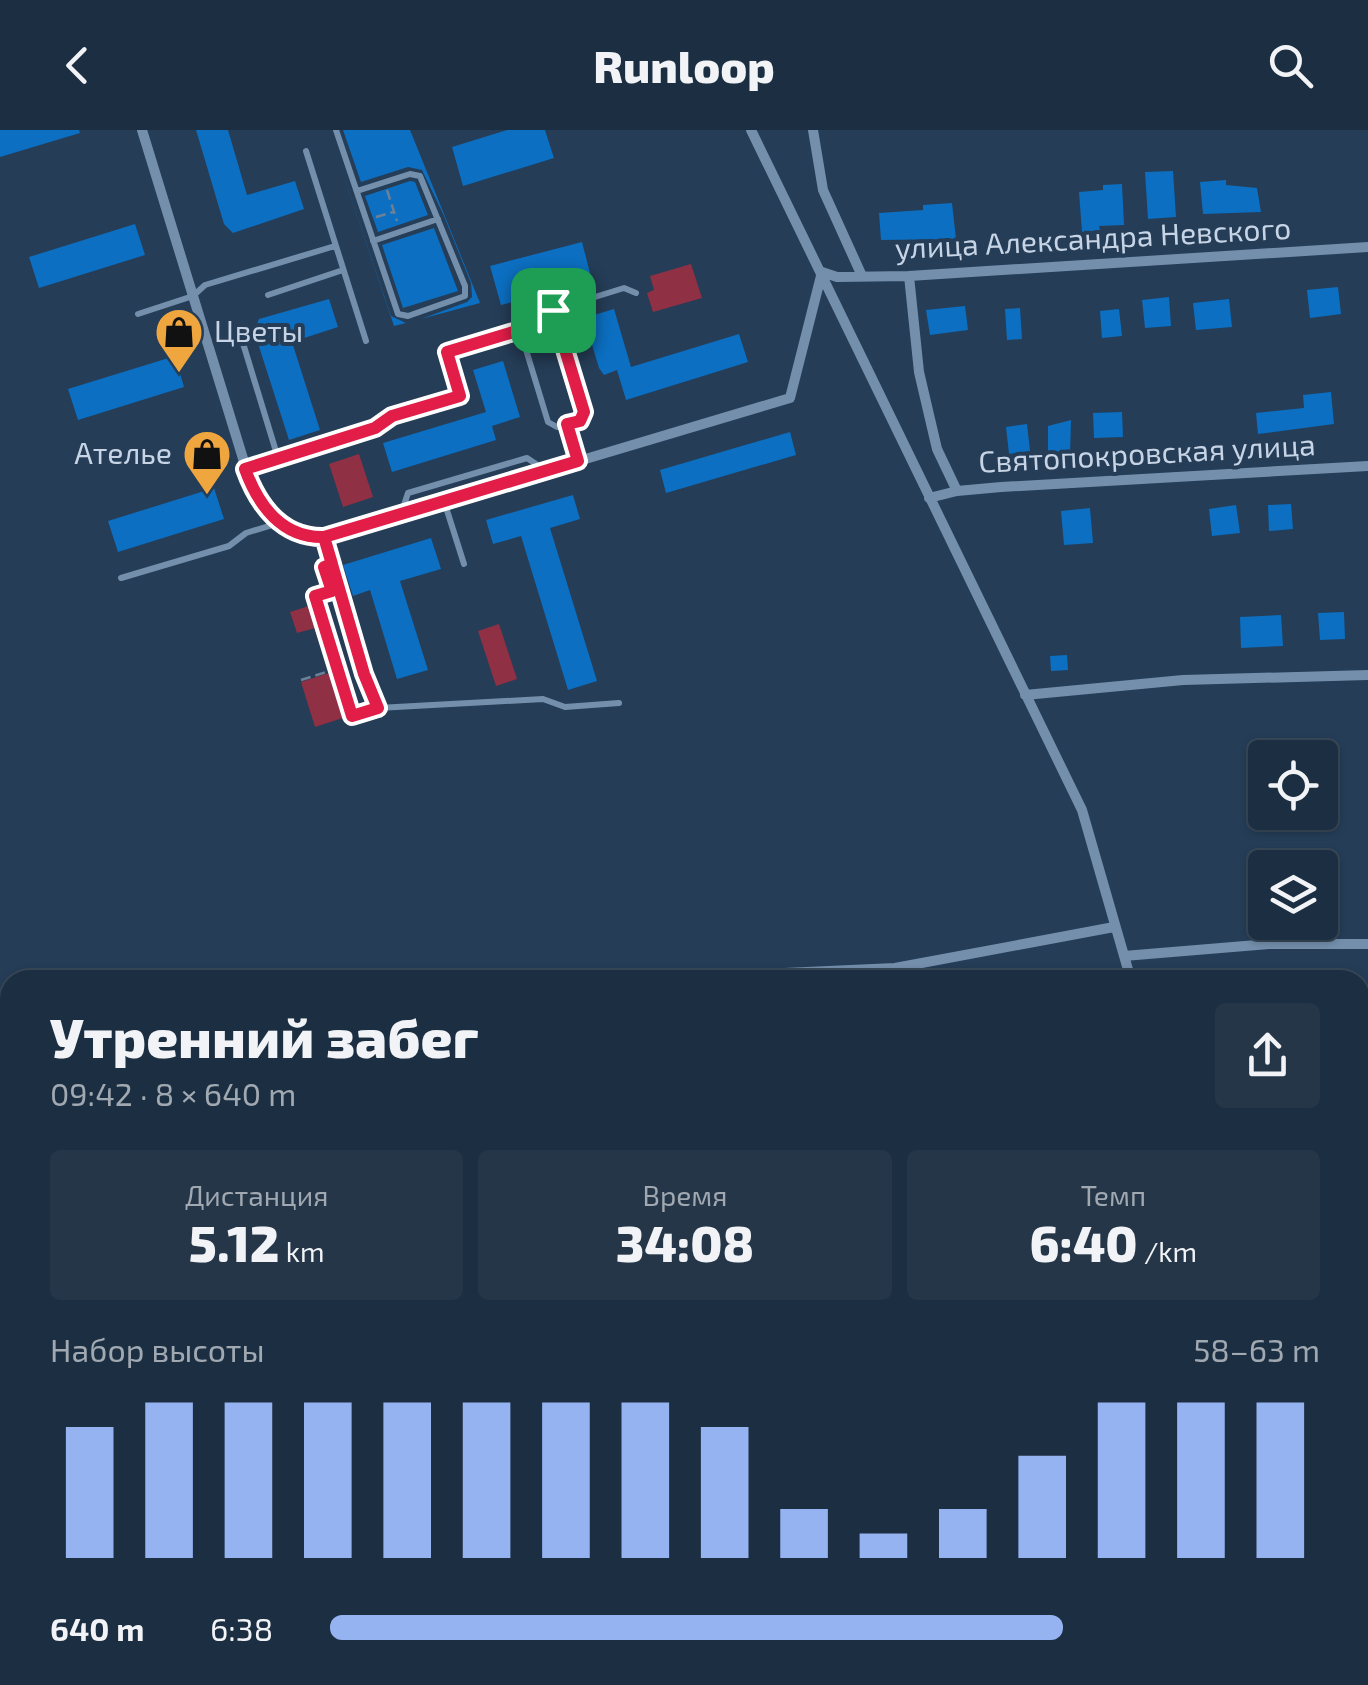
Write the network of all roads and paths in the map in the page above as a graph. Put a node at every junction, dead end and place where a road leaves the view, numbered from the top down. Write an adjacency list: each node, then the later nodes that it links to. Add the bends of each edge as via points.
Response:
1 (142, 130): 21 (street)
2 (336, 130): 7 (lane)
3 (751, 130): 16 (street)
4 (814, 130): 17 (street, via 822,190)
5 (306, 151): 13 (lane)
6 (384, 182): 7 (lane); 8 (path); 9 (lane, via 420,176)
7 (356, 192): 10 (lane)
8 (394, 211): 10 (path); 11 (path)
9 (438, 219): 11 (lane); 12 (lane, via 467,292 444,304 398,314)
10 (366, 220): 12 (lane)
11 (401, 232): 12 (lane)
12 (373, 241)
13 (335, 246): 15 (lane); 21 (lane, via 205,285)
14 (1368, 247): 18 (street, улица Александра Невского)
15 (343, 270): 20 (lane); 26 (lane)
16 (822, 272): 17 (street, улица Александра Невского); 29 (street, via 790,398); 34 (street)
17 (862, 276): 18 (street, улица Александра Невского)
18 (908, 276): 33 (street, via 919,372 937,448)
19 (636, 293): 22 (lane, via 624,288)
20 (268, 294)
21 (193, 296): 23 (lane); 31 (street)
22 (553, 310): 24 (lane); 27 (lane, via 584,412 580,421)
23 (138, 314)
24 (520, 330): 27 (lane, via 548,422); 28 (lane, via 447,352 460,396)
25 (242, 340): 28 (lane)
26 (366, 341)
27 (567, 424): 29 (lane)
28 (278, 458): 31 (lane)
29 (578, 461): 32 (street)
30 (1368, 466): 33 (street, Святопокровская улица)
31 (245, 469): 37 (street, via 253,491)
32 (546, 471): 35 (street); 36 (lane, via 527,458 442,483 408,494)
33 (958, 491): 34 (street, Святопокровская улица)
34 (929, 498): 45 (street)
35 (444, 502): 36 (street); 40 (lane)
36 (401, 514): 38 (street)
37 (279, 522): 38 (street); 41 (lane, via 229,546)
38 (324, 537): 39 (lane)
39 (332, 564): 42 (path, via 324,567 332,591 315,596); 47 (lane)
40 (464, 564)
41 (121, 578)
42 (338, 669): 44 (path); 47 (path, via 352,716)
43 (1368, 675): 45 (street, via 1183,680)
44 (301, 680)
45 (1024, 695): 48 (street, via 1082,810)
46 (618, 703): 47 (lane, via 566,707 543,698)
47 (378, 708)
48 (1114, 926): 50 (street); 51 (street, via 896,968)
49 (1368, 944): 50 (street)
50 (1124, 956): 52 (street)
51 (852, 970)
52 (1128, 970)

